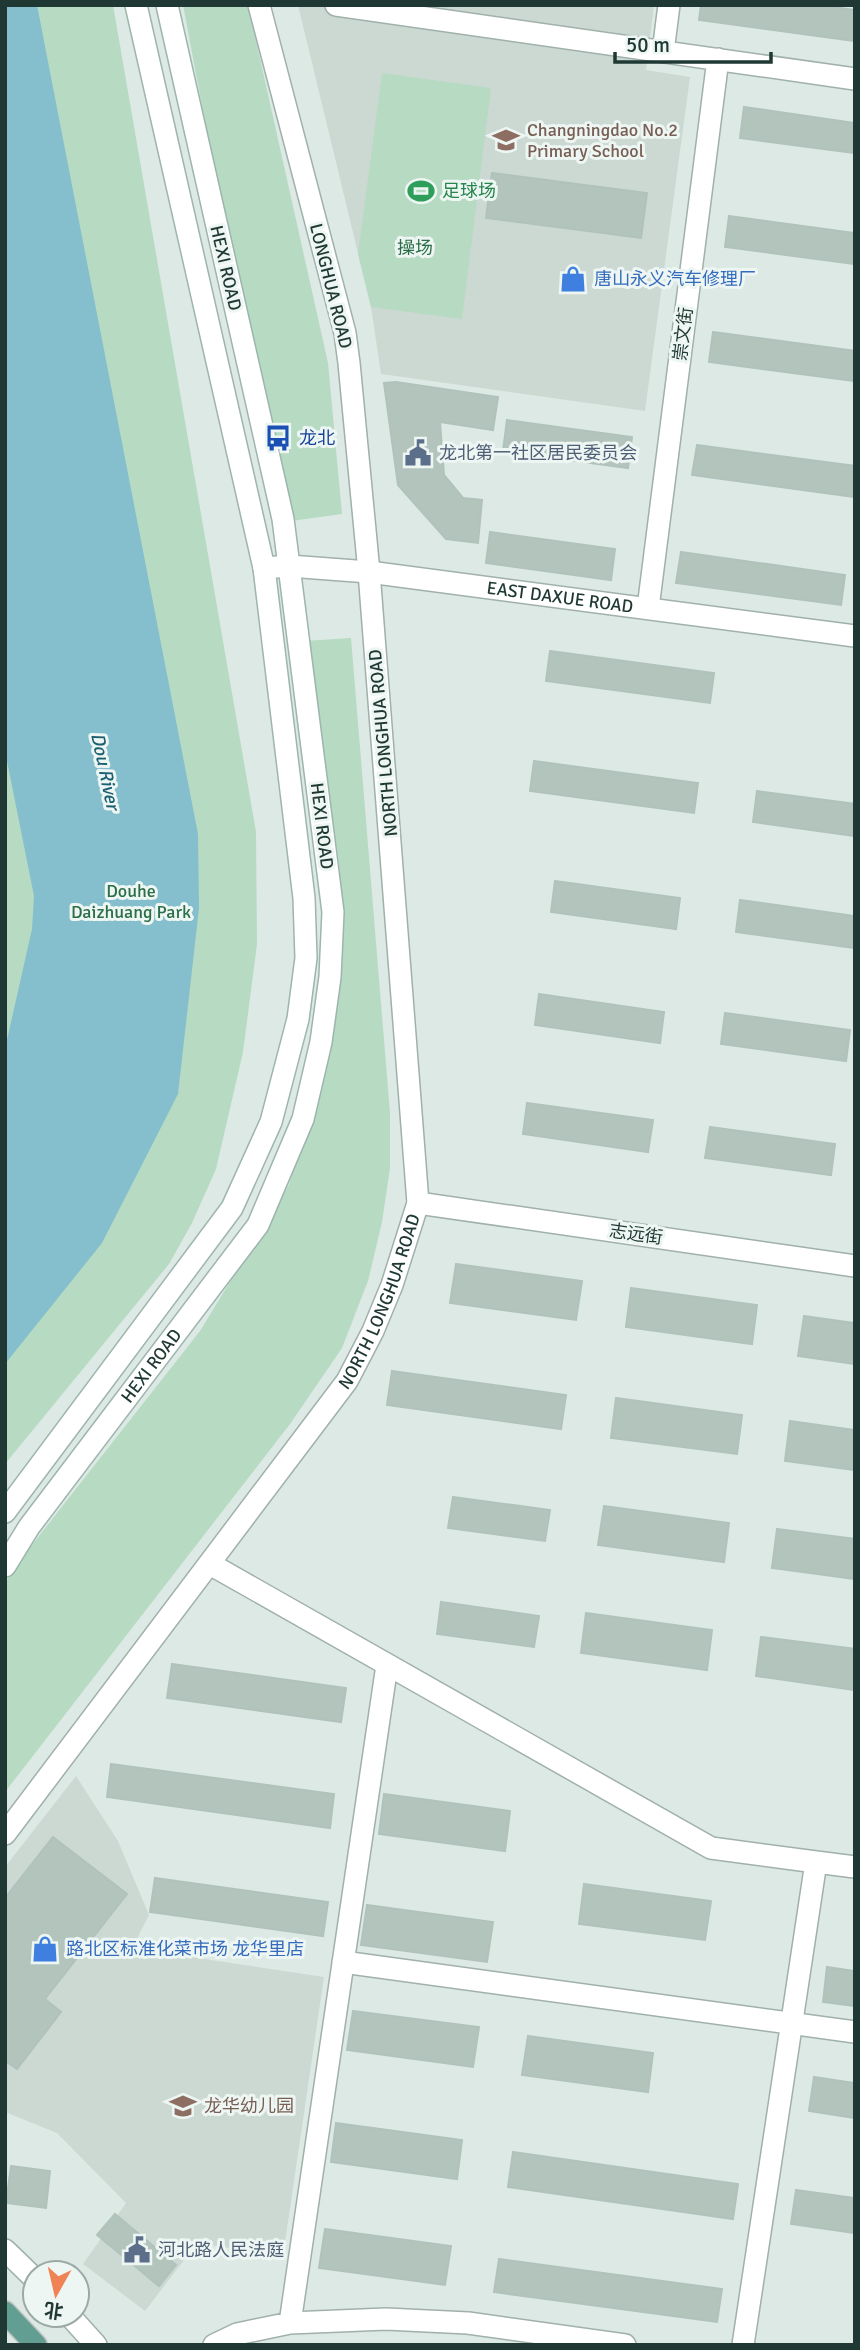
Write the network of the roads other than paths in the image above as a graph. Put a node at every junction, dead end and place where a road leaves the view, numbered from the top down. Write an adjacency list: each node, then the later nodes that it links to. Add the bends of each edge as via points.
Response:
1 (136, 5): 10 (street, HEXI ROAD)
2 (167, 5): 9 (street, HEXI ROAD, via 283,519)
3 (259, 5): 11 (street, LONGHUA ROAD, via 345,334)
4 (336, 5): 6 (street)
5 (669, 5): 6 (street)
6 (663, 52): 7 (street)
7 (718, 60): 8 (street); 12 (street, 崇文街)
8 (855, 79)
9 (289, 566): 10 (street, EAST DAXUE ROAD); 11 (street, EAST DAXUE ROAD); 18 (street, HEXI ROAD, via 333,912 325,1016 303,1119 258,1225 29,1527)
10 (264, 568): 16 (street, HEXI ROAD, via 304,898 306,958 298,1019 271,1122 232,1209)
11 (369, 572): 12 (street, EAST DAXUE ROAD); 14 (street, NORTH LONGHUA ROAD)
12 (648, 608): 13 (street, EAST DAXUE ROAD)
13 (855, 636)
14 (418, 1203): 15 (street, 志远街); 17 (street, NORTH LONGHUA ROAD, via 392,1285 347,1381)
15 (855, 1266)
16 (5, 1512)
17 (210, 1564): 19 (street); 20 (street, NORTH LONGHUA ROAD)
18 (5, 1566)
19 (387, 1665): 21 (street, via 711,1848); 23 (street)
20 (5, 1834)
21 (816, 1862): 22 (street); 24 (street)
22 (855, 1867)
23 (343, 1962): 24 (street); 29 (street)
24 (792, 2023): 25 (street); 37 (street)
25 (855, 2032)
26 (5, 2250): 27 (street)
27 (21, 2265)
28 (5, 2312): 32 (main road)
29 (290, 2323): 30 (street, via 386,2319); 34 (street, via 237,2334)
30 (468, 2323): 35 (street); 36 (street)
31 (82, 2329): 33 (street)
32 (36, 2345)
33 (96, 2345)
34 (214, 2345)
35 (477, 2345)
36 (625, 2345)
37 (743, 2345)

